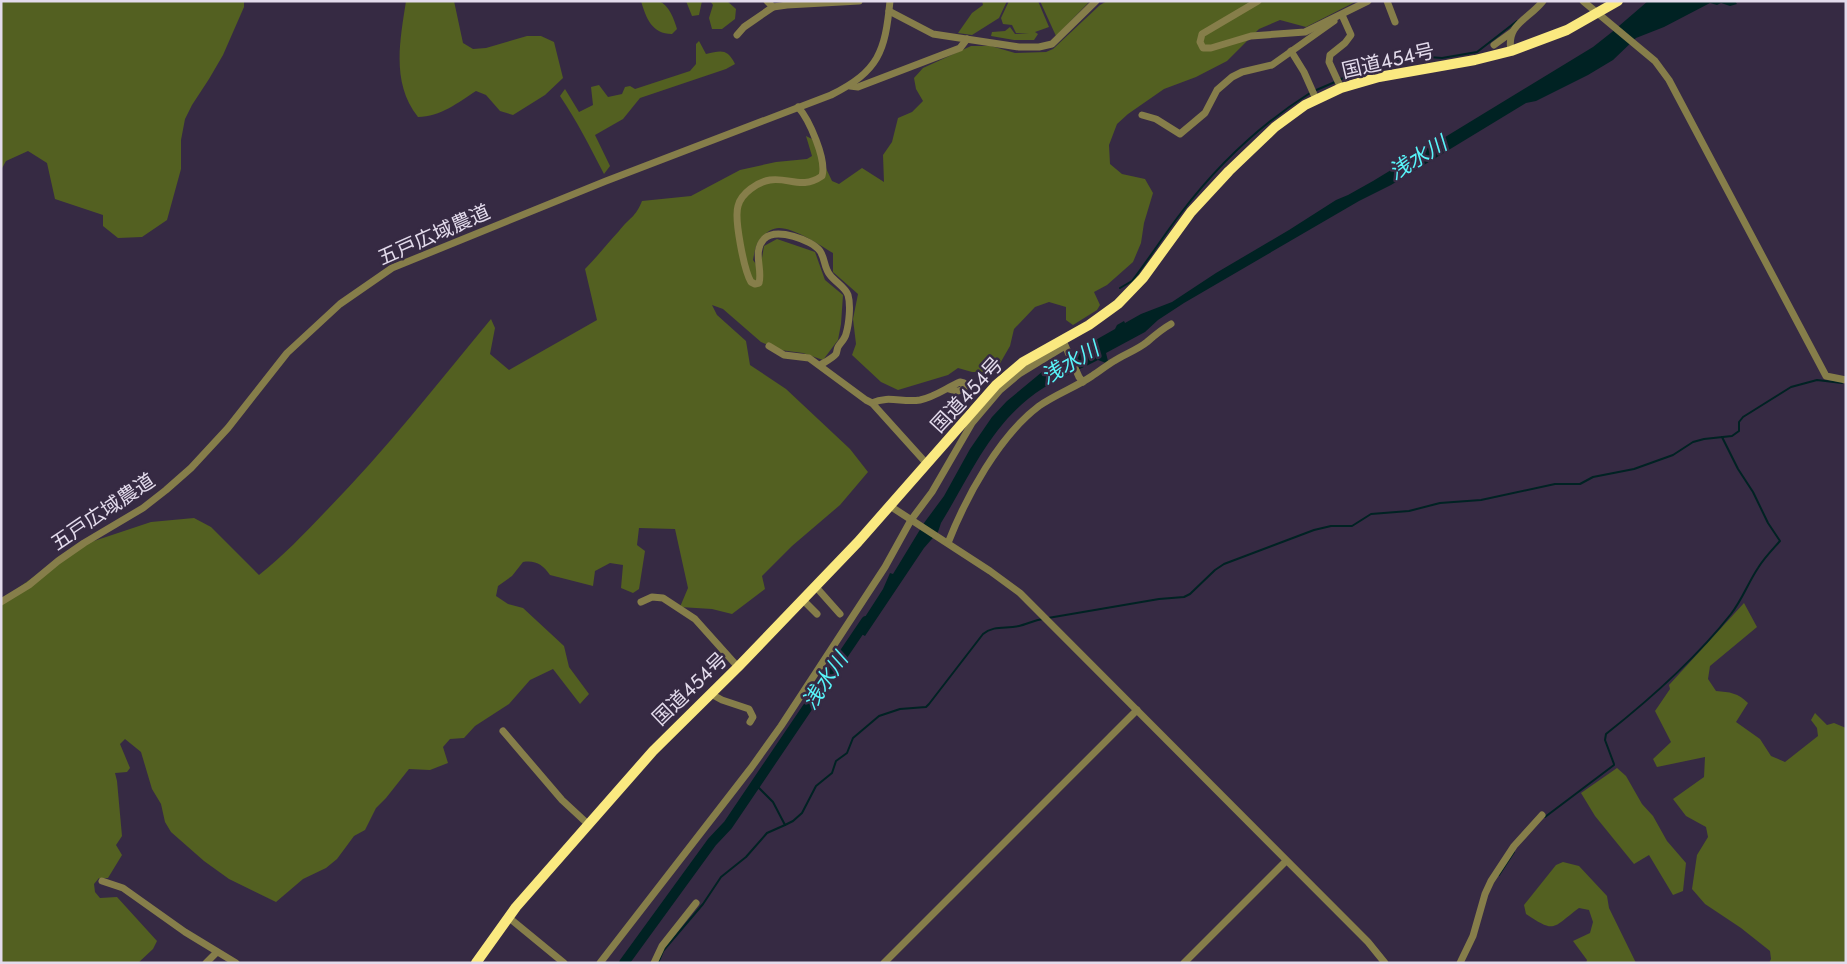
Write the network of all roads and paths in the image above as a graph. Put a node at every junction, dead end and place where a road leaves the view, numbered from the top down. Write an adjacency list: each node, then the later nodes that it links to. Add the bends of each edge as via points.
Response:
1 (767, 1): 11 (street)
2 (858, 1): 11 (street)
3 (890, 1): 12 (street, 五戸広域農道)
4 (1096, 1): 18 (street, via 1052,44 1019,47)
5 (1258, 1): 13 (street, via 1202,34 1200,42 1203,48 1251,36 1305,32)
6 (1368, 1): 13 (street)
7 (1387, 1): 15 (street)
8 (1543, 1): 16 (street)
9 (1583, 1): 14 (street)
10 (1618, 1): 14 (highway, 国道454号)
11 (773, 7): 17 (street)
12 (889, 11): 18 (street, via 933,34); 22 (street, 五戸広域農道, via 878,57)
13 (1343, 14): 20 (street); 23 (street, via 1352,35 1330,55 1329,62)
14 (1597, 15): 21 (highway, 国道454号); 32 (street, via 1655,61 1669,80 1826,376)
15 (1395, 22)
16 (1512, 31): 19 (street); 21 (street, via 1509,41)
17 (737, 35)
18 (967, 39): 22 (street, via 960,48 858,87)
19 (1494, 45)
20 (1291, 51): 24 (street); 26 (street, via 1272,65 1232,77 1217,90 1204,113 1180,134 1156,119)
21 (1511, 52): 23 (highway, 国道454号, via 1378,77)
22 (850, 86): 25 (street, 五戸広域農道)
23 (1341, 88): 24 (highway, 国道454号)
24 (1316, 99): 28 (highway, 国道454号, via 1275,127 1223,177 1191,212 1143,278 1118,304)
25 (798, 107): 30 (street, via 804,113 824,164 822,176 806,183 771,179 759,182 738,206 740,236 751,282 759,283 761,277 758,266 764,238 781,233 817,247 829,274 848,294 846,335 836,354); 41 (street, 五戸広域農道, via 392,268 340,304 287,353 228,428 166,490)
26 (1142, 115)
27 (1171, 324): 31 (street, via 1156,332 1147,342)
28 (1065, 345): 31 (street); 35 (highway, 国道454号, via 1037,354 1009,373); 37 (street, via 1019,374 983,409)
29 (769, 346): 30 (street, via 784,355 809,358)
30 (820, 365): 34 (street)
31 (1081, 380): 38 (street, via 1040,405 1009,436 995,453)
32 (1846, 380)
33 (949, 388): 34 (street, via 918,400 889,398)
34 (872, 403): 35 (street)
35 (927, 464): 36 (highway, 国道454号)
36 (890, 506): 37 (street); 39 (highway, 国道454号)
37 (913, 522): 38 (street); 61 (street, via 781,726)
38 (945, 542): 47 (street, via 1020,593)
39 (816, 587): 40 (highway, 国道454号); 44 (street)
40 (803, 600): 43 (street); 45 (highway, 国道454号)
41 (1, 602)
42 (641, 602): 45 (street, via 652,597 663,598 695,619)
43 (817, 614)
44 (840, 614)
45 (738, 667): 46 (highway, 国道454号)
46 (711, 694): 48 (street, via 748,708 753,716); 51 (highway, 国道454号, via 653,751)
47 (1137, 710): 52 (street); 63 (street)
48 (750, 722)
49 (503, 731): 51 (street, via 562,800)
50 (1542, 815): 66 (street, via 1514,846 1491,881 1484,894 1473,936)
51 (589, 825): 55 (highway, 国道454号)
52 (1286, 860): 64 (street); 65 (street)
53 (102, 882): 56 (street, via 123,888)
54 (696, 903): 62 (street, via 662,946)
55 (508, 917): 59 (highway, 国道454号); 60 (street)
56 (216, 953): 57 (street); 58 (street)
57 (206, 963)
58 (236, 963)
59 (476, 963)
60 (564, 963)
61 (600, 963)
62 (654, 963)
63 (884, 963)
64 (1184, 963)
65 (1385, 963)
66 (1460, 963)

